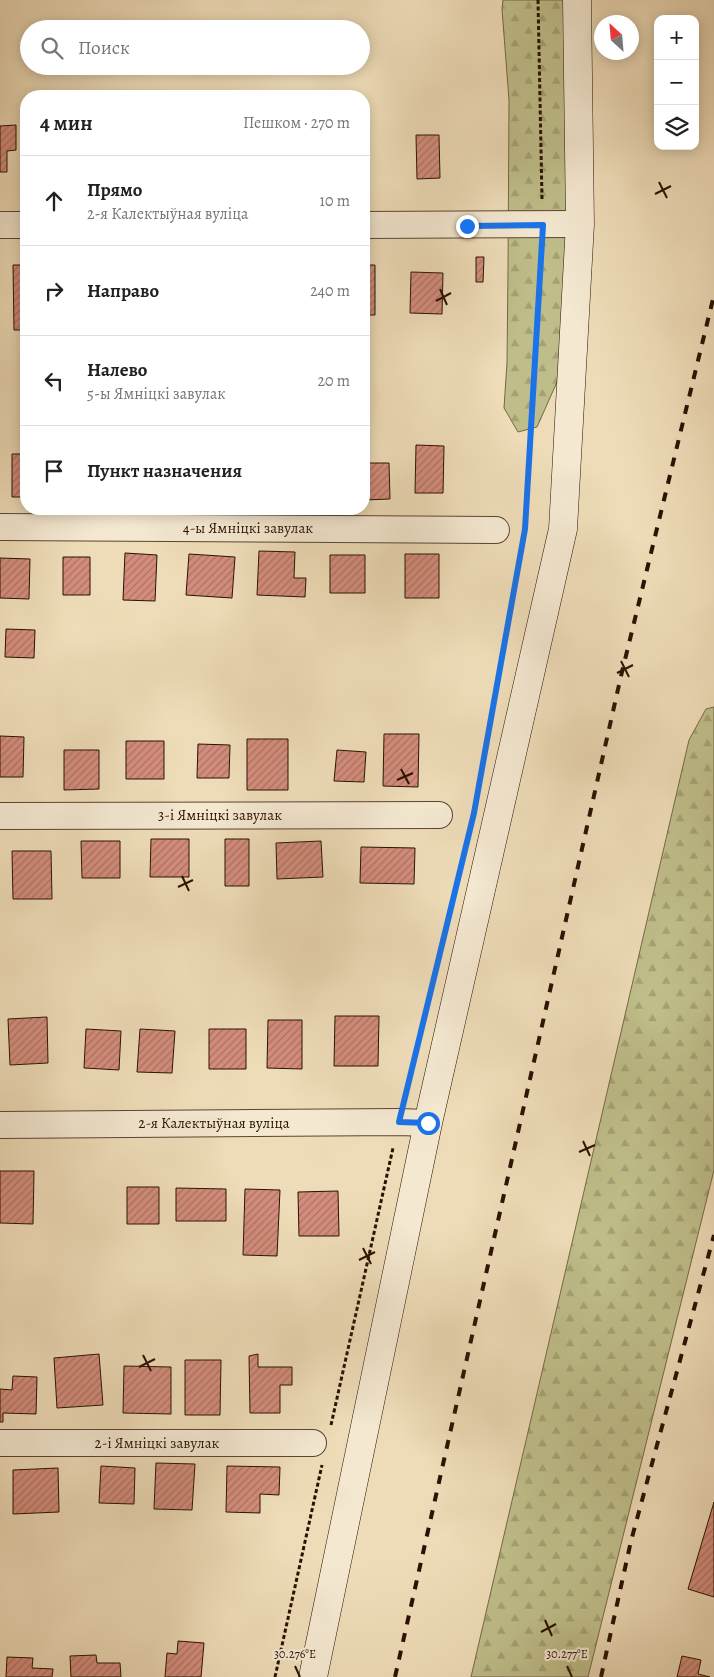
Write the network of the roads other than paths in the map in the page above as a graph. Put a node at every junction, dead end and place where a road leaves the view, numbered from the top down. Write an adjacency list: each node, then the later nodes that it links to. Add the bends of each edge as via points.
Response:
1 (577, 0): 2 (main road)
2 (580, 224): 5 (street); 10 (main road, via 563,529)
3 (0, 225): 4 (street)
4 (20, 225)
5 (370, 225)
6 (0, 527): 7 (street, 4-ы Ямніцкі завулак)
7 (496, 530)
8 (439, 815): 9 (street, 3-і Ямніцкі завулак)
9 (0, 816)
10 (428, 1123): 11 (street, 2-я Калектыўная вуліца); 14 (main road)
11 (0, 1124)
12 (0, 1443): 13 (street, 2-і Ямніцкі завулак)
13 (322, 1446)
14 (313, 1677)

